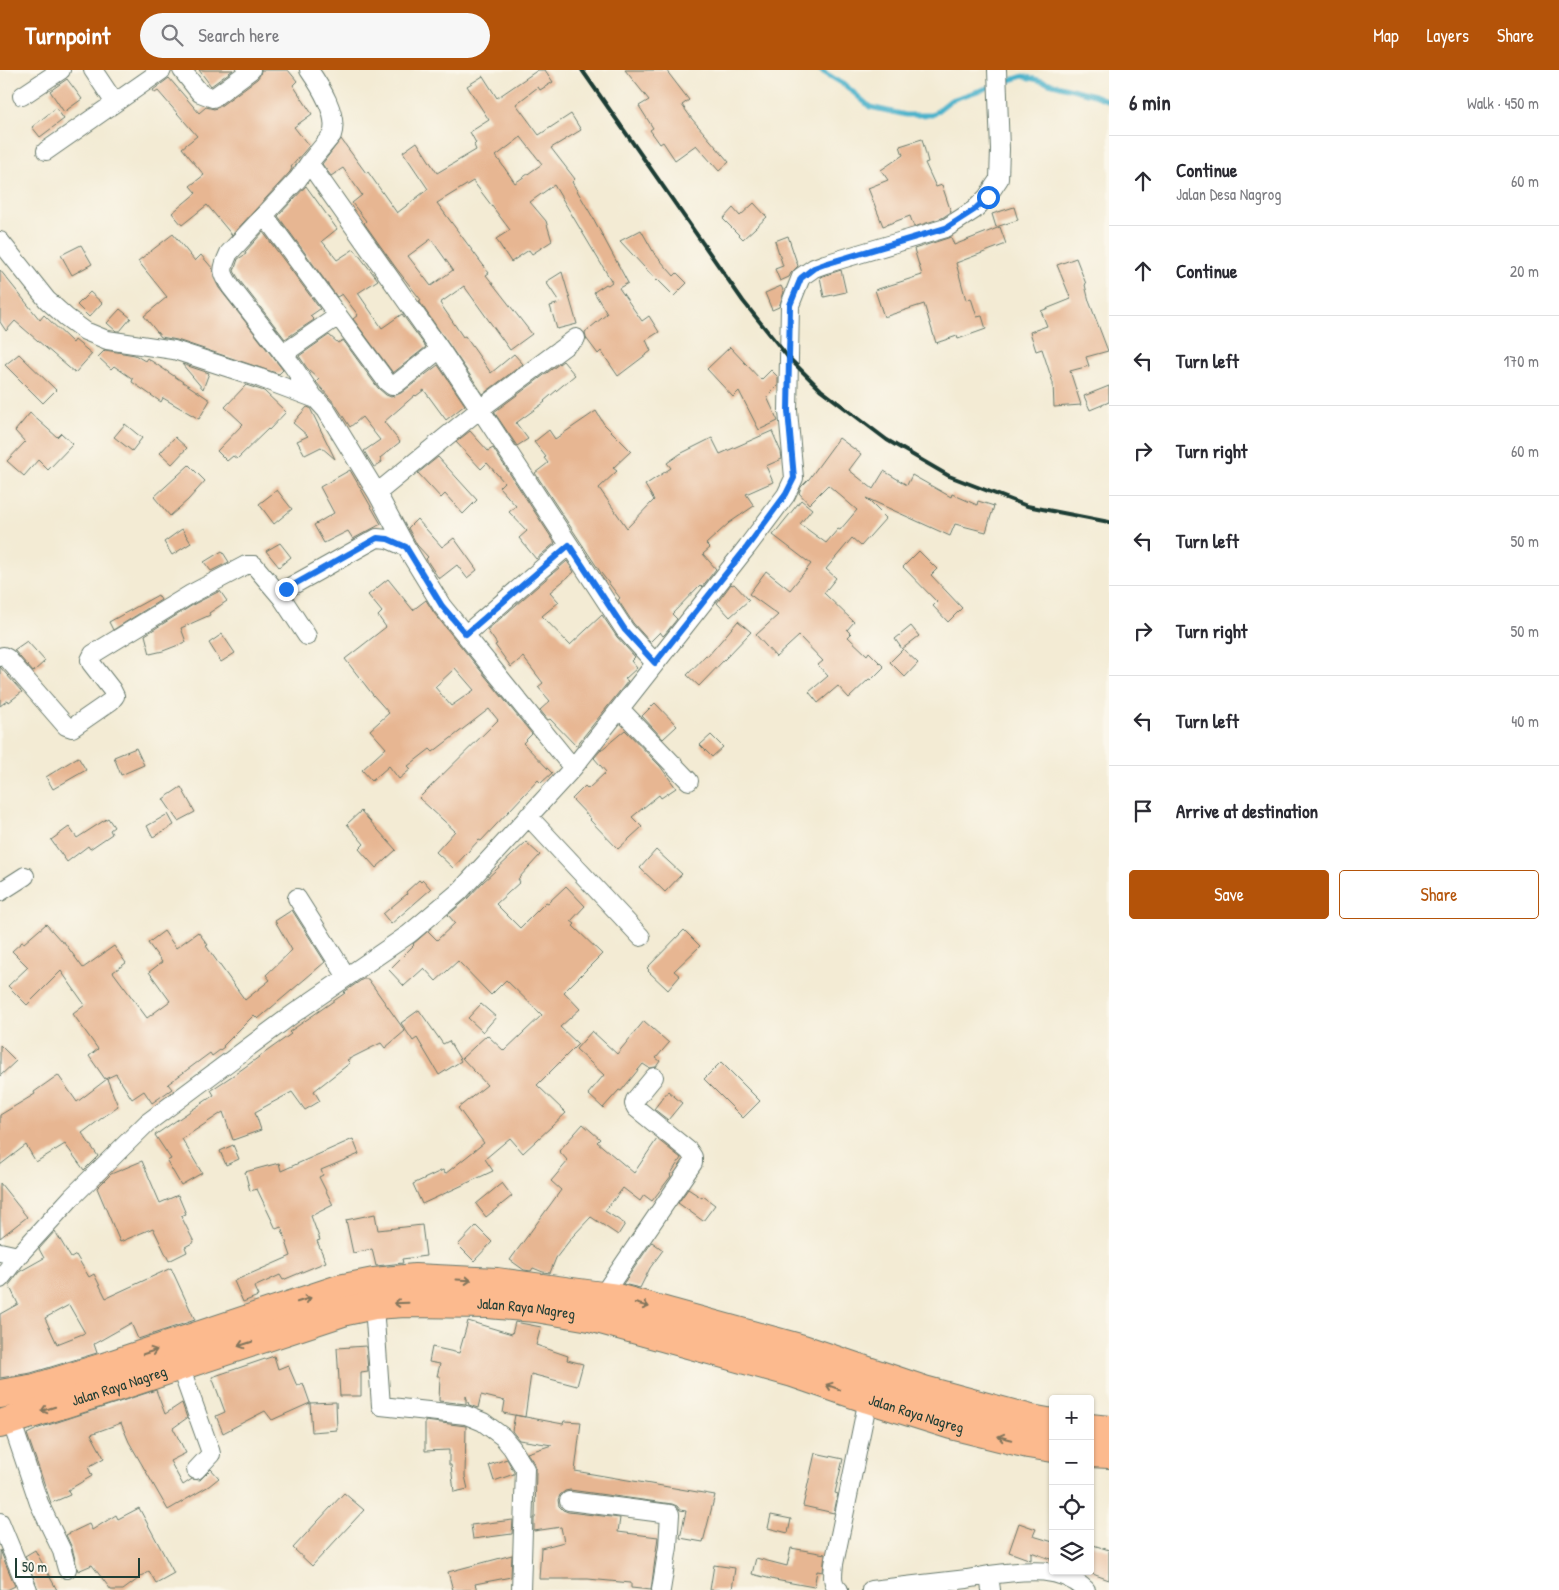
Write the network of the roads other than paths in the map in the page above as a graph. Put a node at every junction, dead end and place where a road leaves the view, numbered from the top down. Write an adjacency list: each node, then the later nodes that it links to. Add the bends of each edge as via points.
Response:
1 (61, 70): 8 (street)
2 (93, 70): 9 (street)
3 (162, 70): 9 (street)
4 (182, 70): 5 (street, via 200,92 213,98)
5 (250, 70)
6 (309, 70): 11 (street, via 328,102 334,130)
7 (997, 70): 27 (street, via 999,179 988,197 946,228 825,264 801,278 790,305 788,411 794,478 747,547)
8 (22, 96)
9 (115, 103): 10 (street)
10 (46, 152)
11 (309, 163): 12 (street); 16 (street)
12 (264, 215): 14 (street); 17 (street, via 229,253 223,274)
13 (0, 241): 18 (street, via 47,300 85,331 107,340 174,350)
14 (338, 316): 16 (street, via 392,386); 17 (street)
15 (576, 338): 19 (street)
16 (440, 349): 19 (street)
17 (283, 354): 18 (street)
18 (316, 399): 20 (street)
19 (480, 409): 20 (street); 21 (street)
20 (377, 493): 22 (street)
21 (569, 545): 24 (street); 27 (street, via 625,630)
22 (406, 547): 23 (street, via 377,538 286,589); 24 (street, via 442,606)
23 (282, 598): 25 (street); 26 (street, via 256,568 246,565 190,594 93,654 91,663 115,696 72,728 66,726 5,656)
24 (466, 634): 29 (street)
25 (307, 636)
26 (0, 657)
27 (655, 663): 28 (street)
28 (620, 709): 29 (street); 30 (street)
29 (573, 768): 31 (street)
30 (689, 782)
31 (528, 816): 35 (street); 36 (street, via 460,891 409,934)
32 (25, 876): 33 (street)
33 (0, 892)
34 (297, 898): 36 (street)
35 (641, 937)
36 (347, 977): 39 (street, via 147,1123)
37 (654, 1077): 41 (street, via 634,1104 689,1151 693,1163)
38 (0, 1252): 39 (street)
39 (18, 1256): 40 (street)
40 (0, 1280)
41 (602, 1296): 44 (highway, Jalan Raya Nagreg, one-way to 41, via 35,1388 339,1289 374,1282 415,1278 497,1282); 47 (highway, Jalan Raya Nagreg, one-way to 47, via 803,1349 924,1390)
42 (374, 1305): 43 (highway, Jalan Raya Nagreg, one-way to 43, via 346,1311); 45 (highway, Jalan Raya Nagreg, one-way to 42, via 793,1373 590,1317 488,1304); 60 (street, via 381,1406 466,1415 483,1422 503,1437 521,1461 525,1469)
43 (180, 1366): 46 (highway, Jalan Raya Nagreg, one-way to 46); 53 (street, via 211,1454)
44 (0, 1394)
45 (868, 1399): 50 (highway, Jalan Raya Nagreg, one-way to 45, via 951,1425); 58 (street, via 834,1564)
46 (6, 1422): 56 (street)
47 (1049, 1422)
48 (1094, 1428): 49 (highway)
49 (1109, 1430)
50 (1049, 1447)
51 (1094, 1453): 52 (highway)
52 (1109, 1454)
53 (196, 1470)
54 (569, 1501): 61 (street, via 670,1514)
55 (0, 1522): 59 (street)
56 (67, 1569)
57 (990, 1582): 62 (street, via 967,1579); 63 (street, via 1034,1570 1060,1574)
58 (835, 1589)
59 (28, 1590)
60 (521, 1590)
61 (661, 1590)
62 (871, 1590)
63 (1086, 1590)

